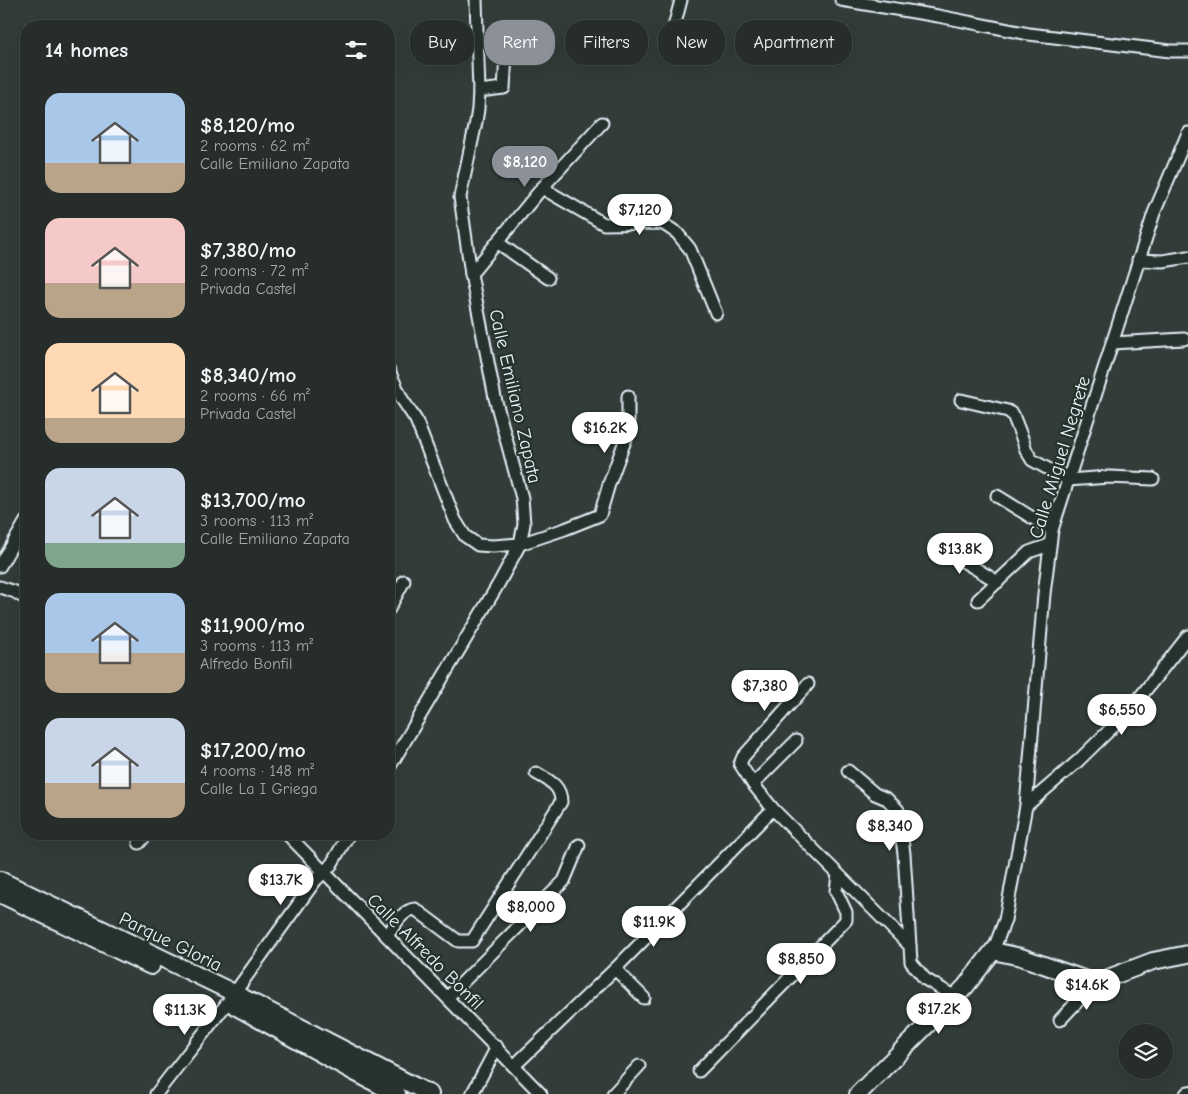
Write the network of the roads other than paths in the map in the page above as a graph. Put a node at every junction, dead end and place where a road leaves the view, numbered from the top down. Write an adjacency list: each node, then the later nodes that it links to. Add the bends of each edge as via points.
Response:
1 (476, 0): 7 (street, Calle Emiliano Zapata)
2 (680, 0): 4 (street)
3 (841, 0): 5 (street, via 1028,34)
4 (676, 20)
5 (1188, 51)
6 (505, 65): 7 (street, via 504,88)
7 (479, 91): 14 (street, Calle Emiliano Zapata, via 476,122 460,197)
8 (602, 123): 10 (street)
9 (1188, 133): 13 (street, Calle Miguel Negrete)
10 (542, 188): 11 (street); 16 (street, via 604,224 662,223 677,233 690,249)
11 (497, 242): 14 (street); 15 (street)
12 (1188, 257): 13 (street)
13 (1138, 260): 18 (street, Calle Miguel Negrete)
14 (472, 274): 27 (street, Calle Emiliano Zapata, via 495,398 522,498 524,524)
15 (548, 278)
16 (716, 313)
17 (1184, 338): 18 (street)
18 (1112, 343): 23 (street, Calle Miguel Negrete)
19 (395, 384): 27 (street, via 416,420 455,520 465,536 478,545)
20 (628, 396): 27 (street, via 628,433 600,515)
21 (961, 400): 23 (street, via 1008,411 1013,415 1032,460)
22 (1153, 479): 23 (street, via 1109,476)
23 (1068, 480): 25 (street, Calle Miguel Negrete)
24 (996, 496): 25 (street)
25 (1052, 530): 29 (street, Calle Miguel Negrete)
26 (20, 531): 30 (street)
27 (520, 544): 40 (street, Calle Emiliano Zapata)
28 (936, 545): 32 (street)
29 (1049, 545): 32 (street, via 1029,552); 44 (street, Calle Miguel Negrete)
30 (0, 566)
31 (404, 581): 35 (street)
32 (998, 582): 36 (street)
33 (0, 587): 34 (street)
34 (20, 595)
35 (395, 597)
36 (978, 600)
37 (1188, 636): 44 (street, via 1130,710)
38 (808, 684): 43 (street, via 743,758 740,764)
39 (796, 741): 43 (street)
40 (395, 758)
41 (848, 771): 56 (street, via 898,810)
42 (536, 773): 55 (street, via 556,785 561,802 472,941 458,940 415,909 401,916)
43 (753, 784): 45 (street)
44 (1026, 806): 57 (street, Calle Miguel Negrete, via 1006,920)
45 (773, 809): 52 (street); 59 (street)
46 (142, 840): 49 (street)
47 (293, 840): 51 (street, Calle Alfredo Bonfil)
48 (346, 840): 51 (street)
49 (139, 843)
50 (579, 845): 63 (street, via 564,881)
51 (323, 872): 55 (street, Calle Alfredo Bonfil); 62 (street)
52 (838, 875): 56 (street); 70 (street, via 836,891 846,912 846,920)
53 (0, 880): 62 (main road, Parque Gloria)
54 (0, 894): 62 (main road, Parque Gloria)
55 (387, 936): 63 (street, Calle Alfredo Bonfil)
56 (910, 946): 61 (street, via 911,962 925,979)
57 (993, 951): 60 (main road, via 1021,957); 61 (main road)
58 (1188, 954): 60 (main road, via 1153,961)
59 (615, 969): 64 (street); 68 (street)
60 (1095, 983): 65 (street)
61 (955, 997): 77 (main road)
62 (231, 998): 67 (main road, Parque Gloria); 71 (street)
63 (448, 998): 66 (street, Calle Alfredo Bonfil)
64 (644, 998)
65 (1060, 1020)
66 (497, 1048): 68 (street, Calle Alfredo Bonfil); 74 (street)
67 (359, 1066): 72 (main road, Parque Gloria); 73 (main road, Parque Gloria)
68 (514, 1066): 75 (street, Calle Alfredo Bonfil)
69 (639, 1066): 76 (street)
70 (698, 1071)
71 (156, 1094)
72 (397, 1094)
73 (430, 1094)
74 (472, 1094)
75 (541, 1094)
76 (613, 1094)
77 (858, 1094)

